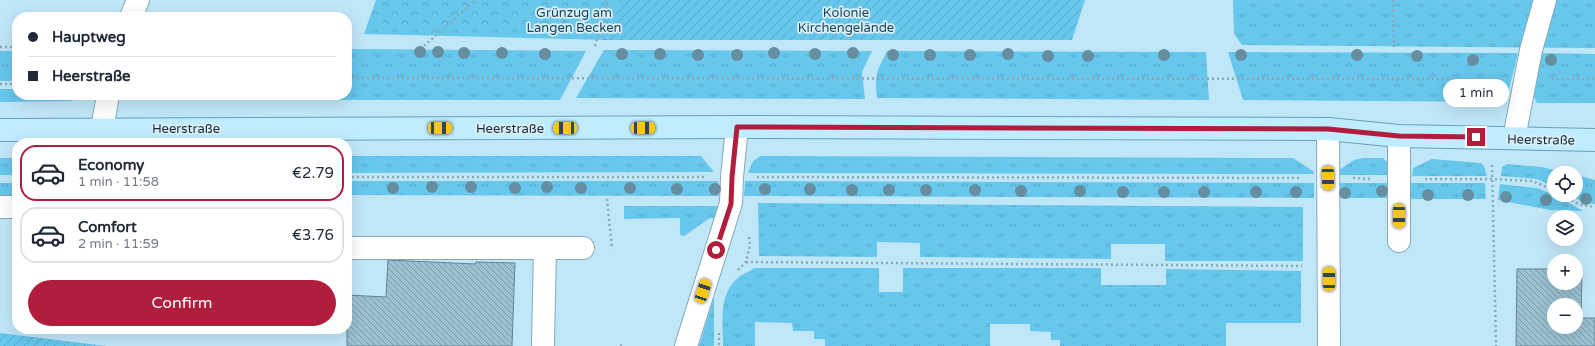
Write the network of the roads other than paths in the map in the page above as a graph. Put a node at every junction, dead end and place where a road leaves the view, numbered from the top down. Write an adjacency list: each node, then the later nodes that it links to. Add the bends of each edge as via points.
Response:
1 (138, 0): 3 (street)
2 (1545, 0): 12 (street, via 1531,50)
3 (134, 12)
4 (107, 100): 6 (street)
5 (737, 127): 7 (main road, Heerstraße); 9 (main road, Heerstraße); 21 (street, via 731,204)
6 (102, 129): 9 (main road, Heerstraße); 10 (main road, Heerstraße)
7 (1328, 129): 11 (main road, Heerstraße); 22 (street)
8 (0, 130): 10 (main road, Heerstraße)
9 (283, 135)
10 (73, 136)
11 (1399, 136): 12 (main road, Heerstraße); 16 (street)
12 (1514, 138): 13 (main road, Heerstraße)
13 (1595, 140)
14 (0, 207): 15 (street)
15 (12, 207)
16 (1399, 241)
17 (352, 248): 18 (street)
18 (545, 248): 19 (street); 20 (street)
19 (583, 248)
20 (543, 344)
21 (686, 346)
22 (1329, 346)

